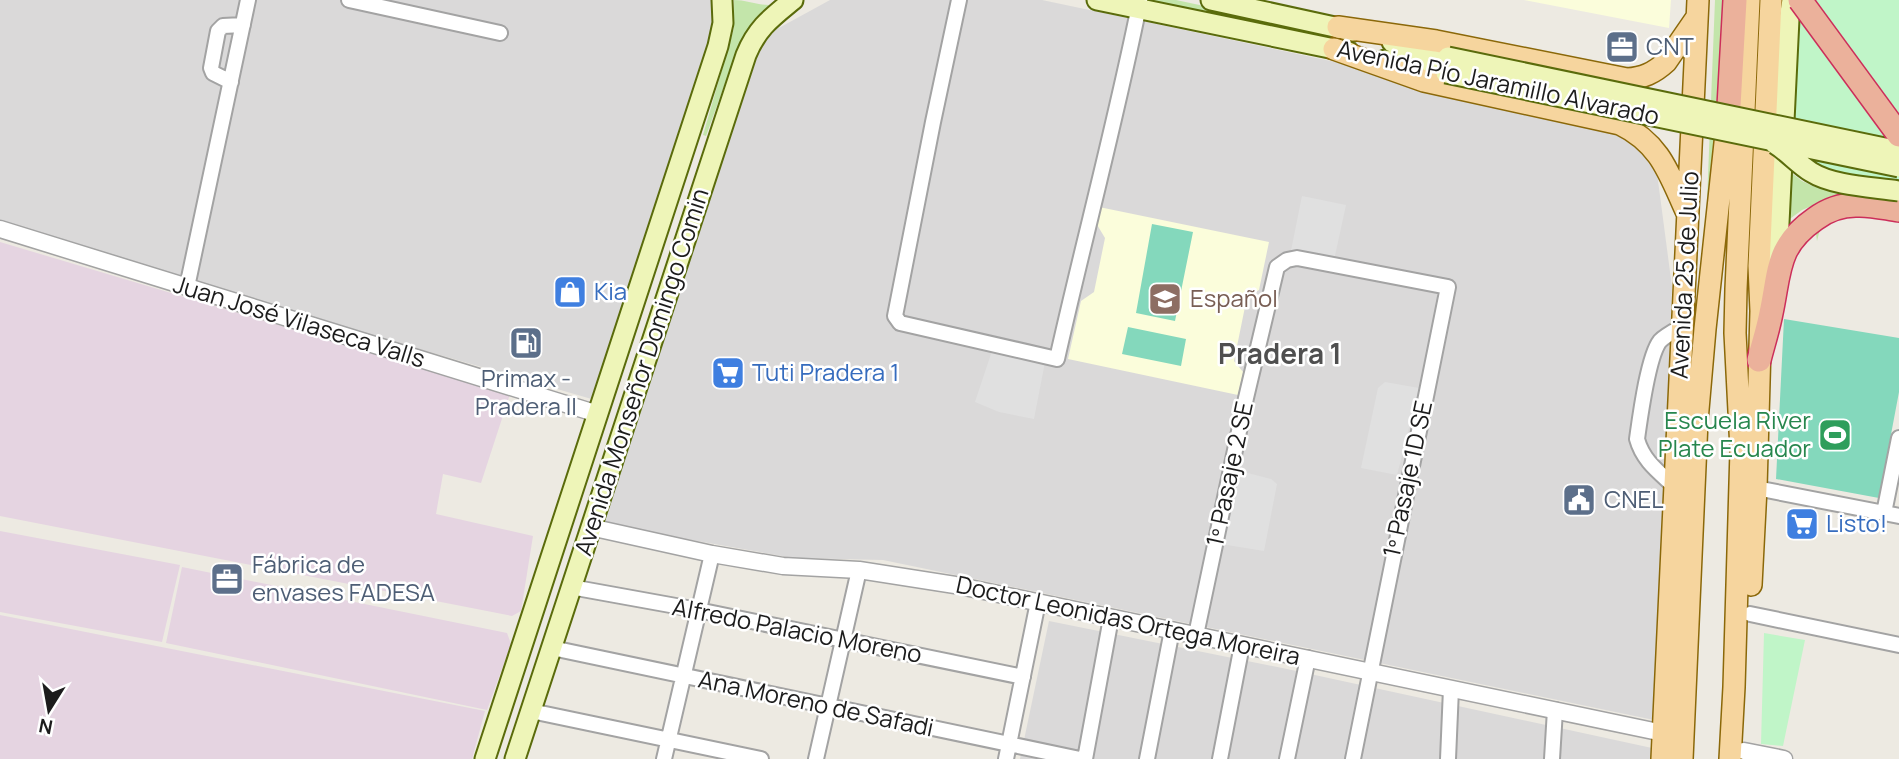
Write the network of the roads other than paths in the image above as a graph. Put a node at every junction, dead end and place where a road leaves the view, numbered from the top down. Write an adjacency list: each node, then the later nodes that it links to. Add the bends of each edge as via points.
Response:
1 (248, 0): 15 (street)
2 (349, 0): 17 (street)
3 (722, 0): 37 (main road, Avenida Monseñor Domingo Comin, via 718,46)
4 (793, 0): 45 (main road, Avenida Monseñor Domingo Comin, via 759,30 746,55)
5 (959, 0): 13 (street, via 895,316 900,323 1057,359)
6 (1097, 0): 13 (main road, Avenida Pío Jaramillo Alvarado)
7 (1211, 0): 16 (main road, Avenida Pío Jaramillo Alvarado)
8 (1735, 0): 21 (highway)
9 (1749, 0): 40 (main road, Avenida 25 de Julio, via 1735,333)
10 (1771, 0): 36 (main road)
11 (1792, 0): 33 (main road)
12 (1800, 0): 23 (highway, bridge)
13 (1140, 4): 18 (main road, Avenida Pío Jaramillo Alvarado)
14 (1698, 9): 16 (main road, via 1660,68 1627,79 1436,41); 30 (main road, Avenida 25 de Julio)
15 (243, 25): 20 (street); 20 (street, via 223,26 218,31 211,68)
16 (1338, 27): 19 (main road, Avenida Pío Jaramillo Alvarado)
17 (499, 33)
18 (1334, 49): 19 (main road, Avenida Pío Jaramillo Alvarado); 30 (main road, via 1424,80 1620,124 1656,151)
19 (1447, 65): 24 (main road, Avenida Pío Jaramillo Alvarado, bridge); 25 (main road, Avenida Pío Jaramillo Alvarado, bridge)
20 (231, 82): 34 (street)
21 (1729, 104): 38 (main road, Avenida 25 de Julio)
22 (1899, 130): 25 (main road, bridge, via 1883,138)
23 (1899, 135)
24 (1761, 138): 27 (main road, Avenida Pío Jaramillo Alvarado, bridge); 28 (main road, bridge, via 1818,176)
25 (1848, 141): 26 (main road, Avenida Pío Jaramillo Alvarado, bridge)
26 (1899, 151)
27 (1899, 167)
28 (1899, 191)
29 (1899, 210): 33 (highway, via 1857,205 1819,216 1790,240)
30 (1688, 216): 35 (main road, Avenida 25 de Julio)
31 (0, 229): 34 (street, Juan José Vilaseca Valls)
32 (1275, 272): 54 (street, 1º Pasaje 2 SE); 60 (street, 1º Pasaje 1D SE, via 1287,260 1297,258 1448,287)
33 (1776, 282): 36 (highway)
34 (187, 287): 37 (street, Juan José Vilaseca Valls)
35 (1683, 326): 38 (main road); 41 (main road, Avenida 25 de Julio); 41 (street, via 1657,346 1637,439 1649,463)
36 (1759, 360): 40 (main road); 42 (main road)
37 (598, 414): 71 (main road, Avenida Monseñor Domingo Comin)
38 (1697, 421): 85 (main road, Avenida 25 de Julio)
39 (1899, 438): 43 (street)
40 (1741, 450): 70 (main road, Avenida 25 de Julio, via 1734,687)
41 (1675, 487): 67 (main road, Avenida 25 de Julio)
42 (1756, 488): 43 (street); 51 (main road)
43 (1884, 513): 44 (street)
44 (1899, 516)
45 (590, 527): 46 (street, Doctor Leonidas Ortega Moreira); 48 (main road, Avenida Monseñor Domingo Comin)
46 (712, 554): 47 (street, Doctor Leonidas Ortega Moreira, via 783,566); 50 (street)
47 (859, 570): 49 (street, Doctor Leonidas Ortega Moreira); 55 (street)
48 (571, 587): 50 (street, Alfredo Palacio Moreno); 58 (main road, Avenida Monseñor Domingo Comin)
49 (1038, 603): 52 (street, Doctor Leonidas Ortega Moreira); 62 (street)
50 (698, 610): 55 (street, Alfredo Palacio Moreno); 61 (street)
51 (1750, 614): 57 (street); 70 (main road)
52 (1111, 618): 53 (street, Doctor Leonidas Ortega Moreira); 77 (street)
53 (1172, 630): 54 (street, Doctor Leonidas Ortega Moreira); 78 (street)
54 (1196, 635): 56 (street, Doctor Leonidas Ortega Moreira)
55 (843, 640): 62 (street, Alfredo Palacio Moreno); 64 (street)
56 (1242, 645): 59 (street, Doctor Leonidas Ortega Moreira); 79 (street)
57 (1899, 645)
58 (552, 648): 61 (street, Ana Moreno de Safadi); 66 (main road, Avenida Monseñor Domingo Comin)
59 (1308, 659): 60 (street, Doctor Leonidas Ortega Moreira); 80 (street)
60 (1370, 672): 63 (street, Doctor Leonidas Ortega Moreira); 81 (street, 1º Pasaje 1D SE)
61 (683, 676): 64 (street, Ana Moreno de Safadi); 68 (street)
62 (1023, 677): 69 (street)
63 (1451, 689): 65 (street, Doctor Leonidas Ortega Moreira); 82 (street)
64 (828, 706): 69 (street, Ana Moreno de Safadi); 75 (street)
65 (1555, 710): 67 (street, Doctor Leonidas Ortega Moreira); 83 (street)
66 (531, 711): 68 (street); 72 (main road, Avenida Monseñor Domingo Comin)
67 (1663, 733): 84 (main road, Avenida 25 de Julio)
68 (668, 740): 73 (street); 74 (street)
69 (1009, 744): 76 (street); 77 (street, Ana Moreno de Safadi)
70 (1739, 756): 86 (street)
71 (485, 759)
72 (515, 759)
73 (664, 759)
74 (761, 759)
75 (816, 759)
76 (1006, 759)
77 (1083, 759)
78 (1147, 759)
79 (1220, 759)
80 (1287, 759)
81 (1353, 759)
82 (1448, 759)
83 (1552, 759)
84 (1662, 759)
85 (1682, 759)
86 (1784, 759)

